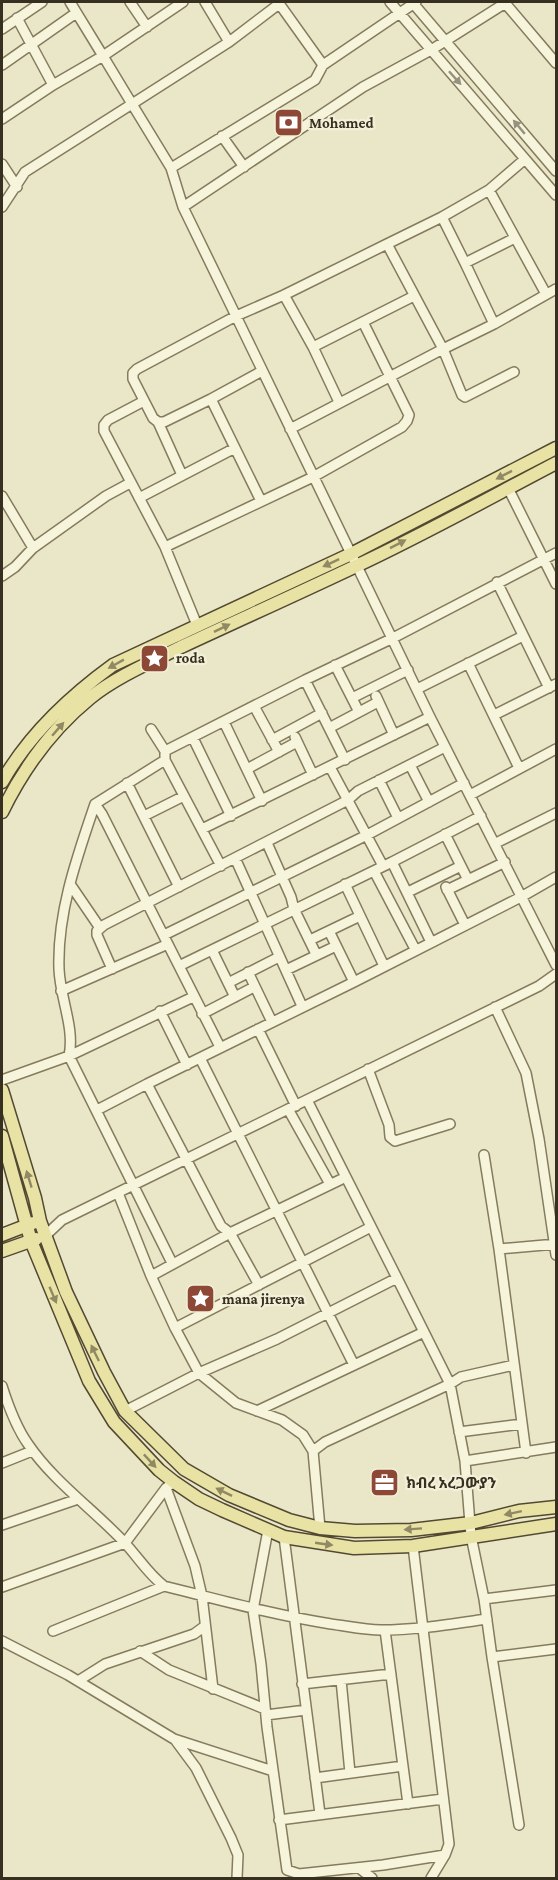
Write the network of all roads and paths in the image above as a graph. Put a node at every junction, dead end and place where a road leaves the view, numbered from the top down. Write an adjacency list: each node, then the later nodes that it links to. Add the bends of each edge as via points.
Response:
1 (42, 2): 12 (street)
2 (69, 2): 10 (street)
3 (130, 2): 13 (street)
4 (183, 2): 13 (street)
5 (205, 2): 16 (street)
6 (390, 2): 11 (street)
7 (414, 2): 11 (street); 15 (street)
8 (506, 2): 15 (street); 20 (street)
9 (278, 3): 16 (street); 22 (street)
10 (76, 13): 17 (street); 19 (street)
11 (398, 13): 18 (street); 22 (street)
12 (17, 18): 14 (street); 17 (street)
13 (147, 27): 19 (street)
14 (2, 28)
15 (445, 40): 18 (street); 31 (street, one-way to 15)
16 (229, 42): 24 (street)
17 (30, 46): 21 (street); 23 (street)
18 (431, 50): 27 (street, one-way to 27); 29 (street, via 363,87)
19 (103, 56): 23 (street); 24 (street)
20 (556, 63)
21 (2, 65)
22 (323, 65): 26 (street, via 315,80)
23 (53, 85): 25 (street)
24 (132, 104): 30 (street); 32 (street, via 25,172)
25 (2, 119)
26 (222, 136): 29 (street); 30 (street)
27 (525, 159): 33 (street); 34 (street)
28 (2, 164): 32 (street)
29 (244, 167): 36 (street)
30 (171, 168): 36 (street)
31 (556, 169)
32 (17, 187): 35 (street)
33 (489, 190): 37 (street); 38 (street)
34 (556, 195)
35 (2, 207)
36 (183, 207): 45 (street)
37 (442, 217): 39 (street); 40 (street)
38 (515, 238): 40 (street); 42 (street)
39 (387, 244): 43 (street); 44 (street)
40 (465, 263): 47 (street)
41 (556, 289): 42 (street)
42 (546, 294): 47 (street)
43 (284, 295): 45 (street); 48 (street)
44 (414, 296): 46 (street); 49 (street)
45 (236, 316): 50 (street); 54 (street, via 137,369 133,379)
46 (363, 322): 48 (street); 52 (street)
47 (494, 324): 49 (street)
48 (313, 347): 55 (street)
49 (443, 348): 51 (street, via 465,397); 52 (street)
50 (261, 371): 53 (street); 57 (street)
51 (514, 372)
52 (391, 376): 55 (street); 62 (street, via 409,415 407,421)
53 (211, 399): 56 (street); 58 (street)
54 (144, 401): 56 (street); 63 (street, via 104,425)
55 (339, 402): 57 (street)
56 (158, 422): 61 (street)
57 (290, 429): 62 (street)
58 (235, 448): 61 (street); 67 (street)
59 (556, 448): 71 (main road, one-way to 71)
60 (556, 463): 64 (main road)
61 (182, 476): 66 (street)
62 (313, 477): 67 (street); 71 (street)
63 (130, 483): 66 (street); 68 (street)
64 (508, 488): 72 (street); 73 (main road, one-way to 64)
65 (2, 495): 68 (street)
66 (139, 498): 69 (street)
67 (261, 501): 69 (street)
68 (33, 548): 74 (street)
69 (165, 548): 77 (street)
70 (556, 553): 72 (street)
71 (351, 554): 73 (street); 77 (main road, one-way to 77)
72 (544, 559): 75 (street); 76 (street)
73 (356, 566): 79 (street); 104 (main road, one-way to 73, via 91,697 121,678)
74 (2, 576)
75 (497, 582): 78 (street); 79 (street)
76 (556, 584)
77 (197, 625): 101 (main road, one-way to 101, via 113,665 57,710)
78 (523, 636): 80 (street); 84 (street)
79 (393, 638): 81 (street); 82 (street)
80 (468, 663): 86 (street); 92 (street)
81 (335, 666): 83 (street); 87 (street)
82 (408, 670): 85 (street); 86 (street)
83 (305, 680): 89 (street); 91 (street)
84 (553, 686): 92 (street)
85 (372, 689): 87 (street); 88 (street)
86 (417, 689): 93 (street)
87 (352, 698): 90 (street)
88 (378, 702): 90 (street); 98 (street)
89 (254, 706): 94 (street); 100 (street)
90 (359, 712): 95 (street)
91 (322, 713): 95 (street); 97 (street)
92 (494, 715): 111 (street)
93 (430, 717): 98 (street); 103 (street)
94 (224, 722): 99 (street); 112 (street)
95 (329, 728): 108 (street)
96 (151, 729): 107 (street)
97 (291, 730): 100 (street); 102 (street)
98 (394, 735): 108 (street)
99 (193, 738): 107 (street); 127 (street)
100 (272, 740): 106 (street)
101 (29, 742): 104 (main road); 115 (main road)
102 (297, 742): 106 (street); 113 (street)
103 (446, 747): 109 (street); 117 (street)
104 (41, 749): 124 (main road)
105 (556, 749): 111 (street)
106 (279, 752): 112 (street)
107 (165, 756): 116 (street); 119 (street)
108 (345, 760): 110 (street)
109 (410, 765): 114 (street); 122 (street)
110 (330, 767): 113 (street); 120 (street)
111 (519, 768): 118 (street)
112 (247, 769): 121 (street)
113 (313, 776): 121 (street)
114 (380, 780): 120 (street); 129 (street)
115 (2, 782)
116 (127, 783): 123 (street); 126 (street)
117 (464, 783): 118 (street); 122 (street)
118 (470, 795): 128 (street)
119 (184, 796): 126 (street); 130 (street)
120 (348, 800): 132 (street); 133 (street)
121 (262, 801): 127 (street)
122 (429, 802): 129 (street)
123 (95, 804): 144 (street); 151 (street)
124 (2, 812)
125 (556, 813): 134 (street)
126 (144, 816): 146 (street)
127 (231, 816): 130 (street)
128 (481, 816): 131 (street); 134 (street)
129 (398, 818): 132 (street)
130 (202, 829): 137 (street)
131 (445, 834): 138 (street); 139 (street)
132 (368, 835): 138 (street); 140 (street)
133 (267, 843): 135 (street); 140 (street)
134 (496, 843): 136 (street)
135 (235, 858): 137 (street); 148 (street)
136 (505, 862): 143 (street); 150 (street)
137 (221, 866): 146 (street)
138 (383, 866): 145 (street); 149 (street); 162 (street)
139 (461, 866): 141 (street); 143 (street)
140 (282, 876): 148 (street); 152 (street)
141 (441, 877): 147 (street); 149 (street)
142 (556, 877): 150 (street)
143 (468, 880): 147 (street)
144 (70, 884): 156 (street); 176 (street, via 60,945)
145 (345, 884): 152 (street); 153 (street)
146 (180, 887): 151 (street)
147 (447, 890): 155 (street)
148 (250, 891): 154 (street); 158 (street)
149 (408, 892): 160 (street)
150 (521, 897): 155 (street); 166 (street)
151 (148, 903): 156 (street); 158 (street)
152 (294, 909): 154 (street); 159 (street)
153 (360, 916): 157 (street); 168 (street)
154 (265, 924): 163 (street); 165 (street)
155 (465, 925): 160 (street)
156 (100, 928): 169 (street, via 97,935)
157 (329, 931): 159 (street); 161 (street)
158 (166, 939): 167 (street); 169 (street)
159 (310, 940): 164 (street)
160 (431, 942): 162 (street)
161 (336, 946): 164 (street); 173 (street)
162 (415, 949): 168 (street)
163 (212, 950): 167 (street); 174 (street)
164 (316, 954): 170 (street)
165 (279, 957): 170 (street); 171 (street)
166 (556, 965)
167 (179, 966): 177 (street)
168 (384, 966): 173 (street)
169 (112, 969): 176 (street)
170 (286, 970): 179 (street)
171 (248, 972): 174 (street); 175 (street)
172 (556, 974): 180 (street)
173 (354, 982): 179 (street)
174 (228, 983): 178 (street)
175 (254, 987): 178 (street); 183 (street)
176 (61, 991): 186 (street, via 71,1039)
177 (193, 997): 181 (street); 182 (street)
178 (235, 997): 182 (street)
179 (302, 1006): 183 (street)
180 (495, 1007): 189 (street); 214 (street, via 526,1073)
181 (160, 1011): 186 (street); 188 (street)
182 (202, 1014): 185 (street)
183 (272, 1022): 184 (street)
184 (258, 1029): 185 (street); 194 (street)
185 (220, 1047): 187 (street)
186 (69, 1056): 190 (street); 195 (street)
187 (201, 1058): 188 (street); 197 (street)
188 (187, 1065): 191 (street)
189 (368, 1068): 193 (street); 196 (street, via 390,1137 395,1141)
190 (2, 1080)
191 (147, 1084): 195 (street); 200 (street)
192 (2, 1090): 207 (main road, one-way to 192)
193 (307, 1100): 194 (street); 201 (street)
194 (292, 1107): 197 (street); 202 (street)
195 (97, 1110): 203 (street)
196 (450, 1124)
197 (238, 1134): 200 (street); 205 (street)
198 (2, 1136): 208 (main road)
199 (484, 1155): 215 (street)
200 (185, 1160): 203 (street); 210 (street, via 221,1227)
201 (346, 1177): 202 (street); 209 (street)
202 (330, 1184): 205 (street)
203 (133, 1186): 204 (street); 219 (street)
204 (118, 1193): 206 (street); 220 (street)
205 (278, 1210): 210 (street); 218 (street)
206 (62, 1220): 207 (street); 212 (street)
207 (40, 1221): 208 (main road); 212 (main road)
208 (26, 1225): 211 (main road); 213 (main road)
209 (371, 1227): 218 (street); 221 (street)
210 (230, 1233): 219 (street); 222 (street)
211 (2, 1235)
212 (46, 1235): 213 (main road); 232 (main road, one-way to 212, via 66,1292)
213 (31, 1241): 216 (main road); 242 (main road, one-way to 242, via 89,1381 114,1422)
214 (556, 1244): 215 (street); 217 (street)
215 (499, 1249): 227 (street)
216 (2, 1251)
217 (556, 1255)
218 (304, 1261): 222 (street); 223 (street)
219 (172, 1263): 220 (street)
220 (150, 1276): 224 (street)
221 (397, 1278): 223 (street); 225 (street)
222 (259, 1285): 224 (street)
223 (328, 1314): 226 (street); 228 (street)
224 (175, 1328): 228 (street)
225 (424, 1332): 226 (street); 229 (street)
226 (354, 1365): 233 (street)
227 (514, 1365): 229 (street, via 467,1375); 234 (street)
228 (199, 1374): 232 (street); 233 (street, via 236,1403)
229 (450, 1384): 235 (street); 238 (street)
230 (2, 1386): 231 (street)
231 (4, 1402): 237 (street)
232 (125, 1411): 248 (main road, one-way to 232, via 289,1520 208,1484 174,1460)
233 (257, 1411): 238 (street, via 298,1430)
234 (522, 1424): 235 (street); 239 (street)
235 (459, 1432): 240 (street)
236 (556, 1447): 239 (street)
237 (32, 1451): 241 (street); 243 (street)
238 (313, 1451): 248 (street)
239 (526, 1453): 240 (street)
240 (465, 1461): 245 (street)
241 (2, 1463)
242 (170, 1485): 249 (main road); 252 (street); 257 (street)
243 (78, 1499): 247 (street); 252 (street)
244 (556, 1507): 245 (main road, one-way to 245)
245 (471, 1522): 248 (main road, one-way to 248, via 411,1530); 250 (street)
246 (556, 1524): 250 (main road)
247 (2, 1525)
248 (320, 1528)
249 (268, 1530): 251 (main road); 259 (street)
250 (471, 1536): 253 (main road); 258 (street)
251 (284, 1537): 253 (main road, one-way to 253, via 354,1548); 260 (street)
252 (125, 1543): 254 (street); 255 (street)
253 (413, 1546): 263 (street)
254 (164, 1586): 257 (street); 265 (street)
255 (2, 1587)
256 (556, 1590): 258 (street)
257 (202, 1596): 259 (street); 262 (street)
258 (484, 1599): 261 (street)
259 (253, 1610): 260 (street); 276 (street)
260 (294, 1618): 264 (street); 273 (street)
261 (487, 1619): 263 (street); 269 (street)
262 (205, 1626): 268 (street, via 195,1634); 274 (street)
263 (422, 1627): 264 (street); 282 (street)
264 (385, 1630): 270 (street)
265 (53, 1631)
266 (2, 1641): 272 (street)
267 (556, 1649): 269 (street)
268 (140, 1651): 272 (street, via 105,1664); 274 (street, via 169,1670)
269 (492, 1657): 286 (street)
270 (391, 1674): 271 (street); 278 (street)
271 (341, 1680): 273 (street); 280 (street)
272 (78, 1681): 277 (street)
273 (302, 1684): 275 (street)
274 (213, 1689): 276 (street)
275 (306, 1710): 276 (street); 281 (street)
276 (265, 1712): 279 (street)
277 (174, 1739): 279 (street); 289 (street, via 196,1768 231,1838 238,1855)
278 (403, 1766): 280 (street); 283 (street)
279 (273, 1771): 285 (street)
280 (350, 1773): 281 (street)
281 (315, 1778): 284 (street)
282 (443, 1800): 283 (street); 287 (street, via 448,1844)
283 (408, 1804): 284 (street)
284 (320, 1814): 285 (street)
285 (279, 1820): 288 (street, via 289,1871 299,1874)
286 (519, 1825)
287 (445, 1855): 288 (street); 291 (street)
288 (359, 1868): 290 (street)
289 (237, 1878)
290 (372, 1878)
291 (431, 1878)

